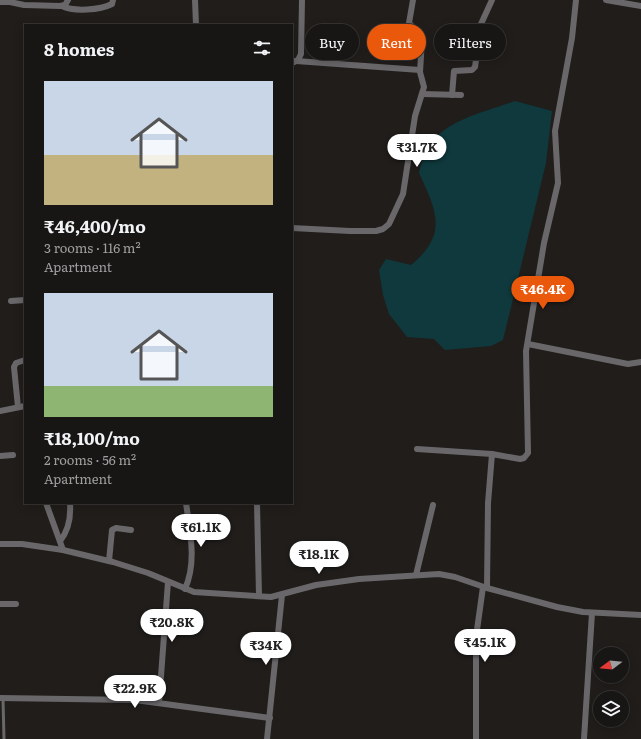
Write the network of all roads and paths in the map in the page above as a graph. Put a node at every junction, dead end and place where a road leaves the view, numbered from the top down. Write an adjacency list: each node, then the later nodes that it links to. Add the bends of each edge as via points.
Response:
1 (68, 0): 10 (street)
2 (113, 0): 10 (street, via 108,6 85,10)
3 (193, 0): 12 (street)
4 (302, 0): 13 (street, via 300,58)
5 (413, 0): 14 (street, via 409,23 422,40)
6 (492, 0): 16 (street, via 480,24 475,67 472,70 454,71)
7 (576, 0): 21 (street, via 572,38 555,131 558,183 544,243)
8 (606, 0): 11 (street)
9 (0, 2): 10 (street)
10 (62, 6)
11 (641, 6)
12 (196, 24)
13 (294, 62): 14 (street)
14 (420, 70): 15 (street, via 424,85)
15 (422, 94): 16 (street); 18 (street, via 415,116 404,194 386,227 376,231 350,232)
16 (452, 95): 17 (street)
17 (462, 95)
18 (293, 228)
19 (24, 300): 20 (street)
20 (12, 301)
21 (528, 344): 23 (street, via 628,364); 28 (street, via 525,368 528,453 520,459)
22 (24, 360): 25 (street, via 16,363 14,367)
23 (641, 362)
24 (24, 406): 25 (street)
25 (18, 407): 26 (street)
26 (0, 411)
27 (417, 449): 28 (street)
28 (492, 454): 43 (street)
29 (0, 456): 30 (street)
30 (13, 456)
31 (46, 504): 37 (street)
32 (70, 504): 37 (street, via 69,522)
33 (186, 504): 44 (street, via 192,552)
34 (257, 504): 46 (street)
35 (433, 505): 41 (street)
36 (131, 530): 40 (street, via 112,530)
37 (60, 541): 39 (street)
38 (0, 544): 39 (street, via 22,544)
39 (63, 550): 40 (street)
40 (109, 561): 42 (street)
41 (416, 576): 43 (street, via 439,574); 45 (street, via 316,584)
42 (168, 582): 44 (street); 52 (street)
43 (485, 587): 49 (street, via 557,607); 56 (street, via 476,637)
44 (185, 589): 46 (street, via 205,594)
45 (282, 595): 46 (street); 53 (street)
46 (259, 596)
47 (0, 604): 48 (street)
48 (16, 604)
49 (592, 613): 50 (street); 57 (street)
50 (641, 615)
51 (2, 698): 52 (street, via 135,700); 54 (lane)
52 (159, 703): 53 (street)
53 (270, 718): 55 (street)
54 (4, 739)
55 (267, 739)
56 (476, 739)
57 (584, 739)

